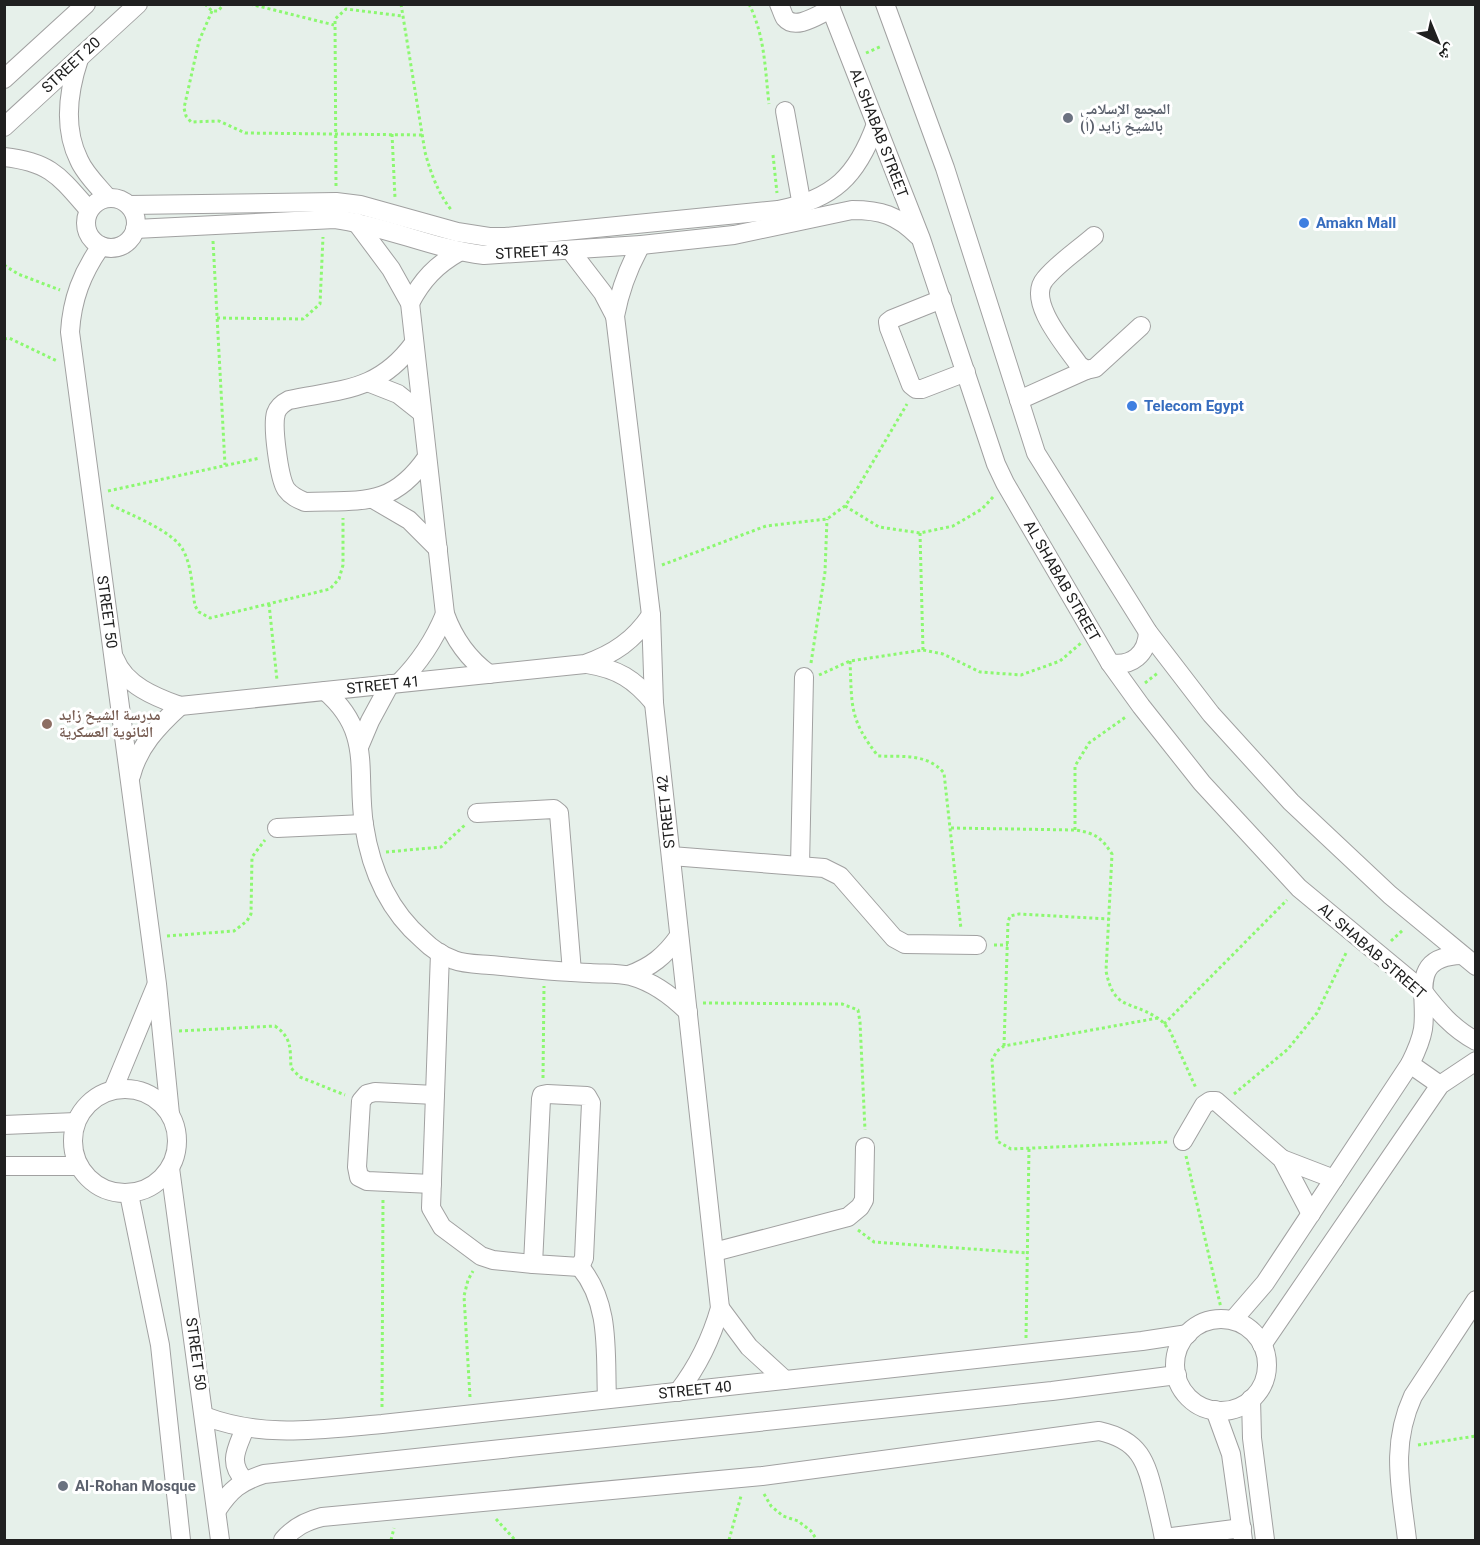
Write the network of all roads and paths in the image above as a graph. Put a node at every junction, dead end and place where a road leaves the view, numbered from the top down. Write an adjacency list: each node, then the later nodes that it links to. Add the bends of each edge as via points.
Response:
1 (86, 4): 16 (street)
2 (138, 4): 14 (street, STREET 20)
3 (205, 4): 10 (path)
4 (224, 4): 10 (path, via 218,11)
5 (250, 4): 12 (path)
6 (401, 4): 11 (path)
7 (779, 4): 9 (street, via 785,18 798,23)
8 (885, 4): 13 (street)
9 (830, 7): 15 (street, AL SHABAB STREET)
10 (212, 11): 20 (path, via 199,41 184,108 191,122 219,122 245,133)
11 (402, 15): 12 (path, via 346,9); 22 (path)
12 (334, 25): 20 (path)
13 (897, 39): 15 (path); 54 (street, via 945,168)
14 (80, 57): 19 (street, STREET 20); 24 (street, via 69,93 69,129 79,162)
15 (850, 60): 18 (street, AL SHABAB STREET)
16 (4, 79)
17 (785, 111): 26 (street)
18 (876, 124): 26 (street, STREET 43, via 869,143 847,176 832,190); 35 (street, AL SHABAB STREET)
19 (4, 127)
20 (335, 134): 21 (path); 28 (path)
21 (392, 134): 22 (path); 29 (path)
22 (422, 135): 33 (path, via 431,176 442,198)
23 (4, 157): 27 (street, via 24,160 56,173)
24 (108, 198): 25 (street); 27 (street)
25 (129, 205): 28 (street, STREET 43); 32 (street, via 135,216)
26 (802, 206): 33 (street, STREET 43, via 505,237)
27 (89, 210): 37 (street, via 87,231)
28 (332, 213): 29 (street, STREET 43, via 360,205); 30 (street, STREET 43); 31 (street, STREET 43); 45 (path, via 320,304 312,312 303,319)
29 (396, 215): 33 (street, STREET 43)
30 (356, 222): 39 (street, STREET 43); 43 (street, via 391,269)
31 (212, 225): 32 (street, STREET 43); 45 (path)
32 (135, 229): 37 (street, via 122,245)
33 (473, 235)
34 (1094, 236): 50 (street, via 1044,280 1039,295 1043,311)
35 (921, 239): 36 (street, STREET 43, via 891,215 852,210 734,235); 42 (street, AL SHABAB STREET)
36 (640, 245): 38 (street, STREET 43); 44 (street, STREET 42, via 628,267)
37 (101, 246): 41 (street, STREET 50)
38 (570, 250): 39 (street, STREET 43, via 484,255); 44 (street, STREET 42, via 603,293)
39 (459, 252): 43 (street, via 425,278)
40 (4, 265): 41 (path)
41 (75, 295): 49 (street, STREET 50, via 70,332)
42 (942, 299): 51 (street, AL SHABAB STREET); 53 (street, via 888,322 911,385)
43 (410, 303): 48 (street)
44 (615, 316): 67 (street, STREET 42)
45 (217, 318): 58 (path)
46 (1141, 326): 50 (street, via 1095,368)
47 (4, 339): 49 (path)
48 (414, 343): 52 (street, via 395,367); 55 (street)
49 (75, 370): 60 (street, STREET 50)
50 (1086, 370): 54 (street)
51 (966, 372): 53 (street); 59 (street, AL SHABAB STREET)
52 (370, 383): 55 (street, via 398,394); 56 (street, via 282,404 275,416)
53 (916, 389): 63 (path)
54 (1019, 400): 71 (street, via 1036,453)
55 (422, 413): 57 (street)
56 (277, 454): 58 (path); 62 (street, via 282,481 295,498 305,502)
57 (427, 457): 61 (street, via 405,485); 66 (street)
58 (225, 465): 60 (path)
59 (1005, 483): 65 (path, via 982,509 953,526); 72 (street, AL SHABAB STREET)
60 (91, 494): 68 (path, via 173,537 186,556 199,612 210,618); 73 (street, STREET 50)
61 (373, 499): 62 (street); 66 (street, via 409,520)
62 (344, 501): 68 (path, via 343,565 339,579 330,589)
63 (845, 506): 64 (path); 65 (path, via 879,527)
64 (827, 519): 67 (path, via 766,526); 80 (path, via 818,625 810,671)
65 (920, 533): 74 (path)
66 (438, 549): 69 (street)
67 (646, 572): 70 (street, STREET 42)
68 (269, 604): 83 (path)
69 (445, 614): 79 (street, via 467,655); 81 (street, via 422,658)
70 (651, 615): 78 (street, STREET 41, via 630,641); 85 (street, STREET 42)
71 (1148, 632): 76 (street); 77 (street, via 1144,651 1137,658 1119,665)
72 (1092, 634): 74 (path, via 1060,661 1022,675 980,672 943,654); 77 (street, AL SHABAB STREET)
73 (112, 649): 86 (street, STREET 41, via 119,669 136,685); 88 (street, STREET 50)
74 (923, 650): 75 (path)
75 (850, 661): 80 (path); 92 (path, via 852,708 864,738 878,756 920,757 936,763 944,773)
76 (1171, 662): 84 (path); 98 (street, via 1211,714 1291,802)
77 (1110, 663): 84 (street, AL SHABAB STREET)
78 (585, 664): 79 (street, STREET 41); 85 (street, STREET 41, via 625,675)
79 (489, 674): 81 (street, STREET 41)
80 (804, 679): 96 (street)
81 (394, 684): 82 (street, STREET 41); 87 (street, via 370,721)
82 (325, 691): 83 (street, STREET 41); 87 (street, via 347,715)
83 (278, 696): 86 (street, STREET 41)
84 (1137, 700): 93 (path, via 1089,743 1075,766); 97 (street, AL SHABAB STREET, via 1202,783)
85 (654, 703): 95 (street, STREET 42)
86 (180, 706): 88 (street, via 147,741 135,762)
87 (359, 747): 90 (street)
88 (130, 784): 102 (street, STREET 50)
89 (477, 813): 94 (path, via 441,847); 109 (street, via 554,809 559,813)
90 (364, 824): 91 (street); 94 (street)
91 (278, 828): 102 (path, via 252,857 247,921 234,931)
92 (951, 828): 93 (path); 103 (path)
93 (1076, 830): 99 (path, via 1091,832 1104,841 1112,854)
94 (369, 854): 104 (street, via 389,903 405,924)
95 (670, 856): 96 (street); 100 (street, STREET 42)
96 (800, 866): 103 (street, via 824,868 840,876 894,938 905,944)
97 (1299, 888): 101 (street, AL SHABAB STREET); 115 (path)
98 (1416, 917): 105 (path); 106 (street)
99 (1109, 919): 114 (path, via 1109,984 1118,1000); 118 (path, via 1010,916)
100 (679, 936): 110 (street, via 658,961); 113 (street, STREET 42)
101 (1354, 936): 105 (street, AL SHABAB STREET); 126 (path, via 1317,1013 1288,1049)
102 (151, 937): 111 (street, STREET 50)
103 (970, 944)
104 (440, 953): 108 (street, via 455,961); 123 (street)
105 (1377, 954): 112 (street, AL SHABAB STREET)
106 (1461, 955): 107 (street); 112 (street, via 1438,960 1429,968)
107 (1476, 966)
108 (545, 971): 109 (street); 124 (path)
109 (572, 972): 110 (street)
110 (629, 975): 113 (street)
111 (157, 984): 116 (street, STREET 50); 122 (street)
112 (1422, 990): 117 (street, AL SHABAB STREET, via 1453,1026); 120 (street, via 1423,1028)
113 (687, 1007): 131 (path, via 842,1005 858,1010); 143 (street, STREET 42)
114 (1158, 1018): 115 (path); 118 (path)
115 (1164, 1024): 126 (path)
116 (162, 1032): 125 (path, via 275,1026 286,1034 291,1068 300,1077); 127 (street, STREET 50)
117 (1476, 1041)
118 (1004, 1046): 132 (path, via 992,1060 997,1141 1011,1149)
119 (1476, 1061): 121 (street)
120 (1410, 1064): 121 (street); 137 (street)
121 (1440, 1085): 152 (street)
122 (113, 1090): 127 (street, via 152,1096); 128 (street, via 91,1102)
123 (435, 1095): 125 (street, via 375,1092); 139 (street)
124 (542, 1095): 146 (street); 147 (street, via 587,1096 591,1103 584,1258)
125 (361, 1101): 138 (street, via 359,1177)
126 (1213, 1105): 130 (street); 133 (street)
127 (170, 1114): 136 (street, via 178,1147)
128 (76, 1122): 129 (street); 135 (street, via 73,1145)
129 (4, 1125)
130 (1183, 1141): 132 (path); 150 (path)
131 (865, 1147): 142 (street, via 864,1200)
132 (1029, 1148): 144 (path)
133 (1282, 1160): 137 (street); 141 (street)
134 (4, 1166): 135 (street)
135 (79, 1166): 140 (street, via 94,1185)
136 (170, 1168): 140 (street, via 153,1186); 161 (street, STREET 50)
137 (1334, 1179): 141 (street)
138 (383, 1182): 139 (street); 162 (path)
139 (432, 1184): 145 (street, via 431,1208 442,1227)
140 (129, 1194): 172 (street, via 160,1345)
141 (1311, 1214): 150 (street, via 1265,1283)
142 (848, 1217): 143 (street); 144 (path, via 874,1242)
143 (714, 1252): 149 (street, STREET 42)
144 (1028, 1253): 153 (path)
145 (481, 1256): 146 (street); 160 (path, via 464,1296)
146 (533, 1264): 147 (street)
147 (580, 1266): 157 (street, via 599,1298 603,1314)
148 (1476, 1299): 165 (street, via 1413,1396 1400,1430)
149 (720, 1308): 155 (street, via 749,1347); 156 (street, STREET 42, via 705,1353)
150 (1228, 1320): 151 (street, via 1204,1322); 152 (street, via 1250,1329)
151 (1188, 1334): 153 (street, STREET 40); 154 (street, via 1177,1353)
152 (1262, 1345): 158 (street, via 1266,1373)
153 (1026, 1354): 155 (street, STREET 40)
154 (1176, 1375): 159 (street, via 1190,1399); 167 (street, via 264,1474)
155 (785, 1380): 156 (street, STREET 40)
156 (678, 1392): 157 (street, STREET 40)
157 (607, 1399): 160 (street, STREET 40)
158 (1251, 1399): 159 (street, via 1228,1410); 178 (street)
159 (1215, 1410): 170 (street, via 1231,1454)
160 (471, 1414): 162 (street, STREET 40)
161 (204, 1416): 163 (street, STREET 40); 169 (street, STREET 50)
162 (382, 1424): 163 (street, STREET 40, via 289,1431)
163 (245, 1428): 167 (street, via 234,1463)
164 (1476, 1436): 165 (path)
165 (1398, 1448): 179 (street)
166 (754, 1476): 168 (street); 171 (street, via 1099,1431 1115,1435 1141,1454); 176 (path); 177 (path, via 771,1506 798,1521)
167 (245, 1480): 169 (street)
168 (481, 1502): 174 (street, via 322,1517 295,1528); 175 (path)
169 (217, 1510): 173 (street, STREET 50)
170 (1243, 1534): 171 (street)
171 (1164, 1539)
172 (181, 1540)
173 (220, 1540)
174 (283, 1540)
175 (515, 1540)
176 (729, 1540)
177 (817, 1540)
178 (1265, 1540)
179 (1407, 1540)

